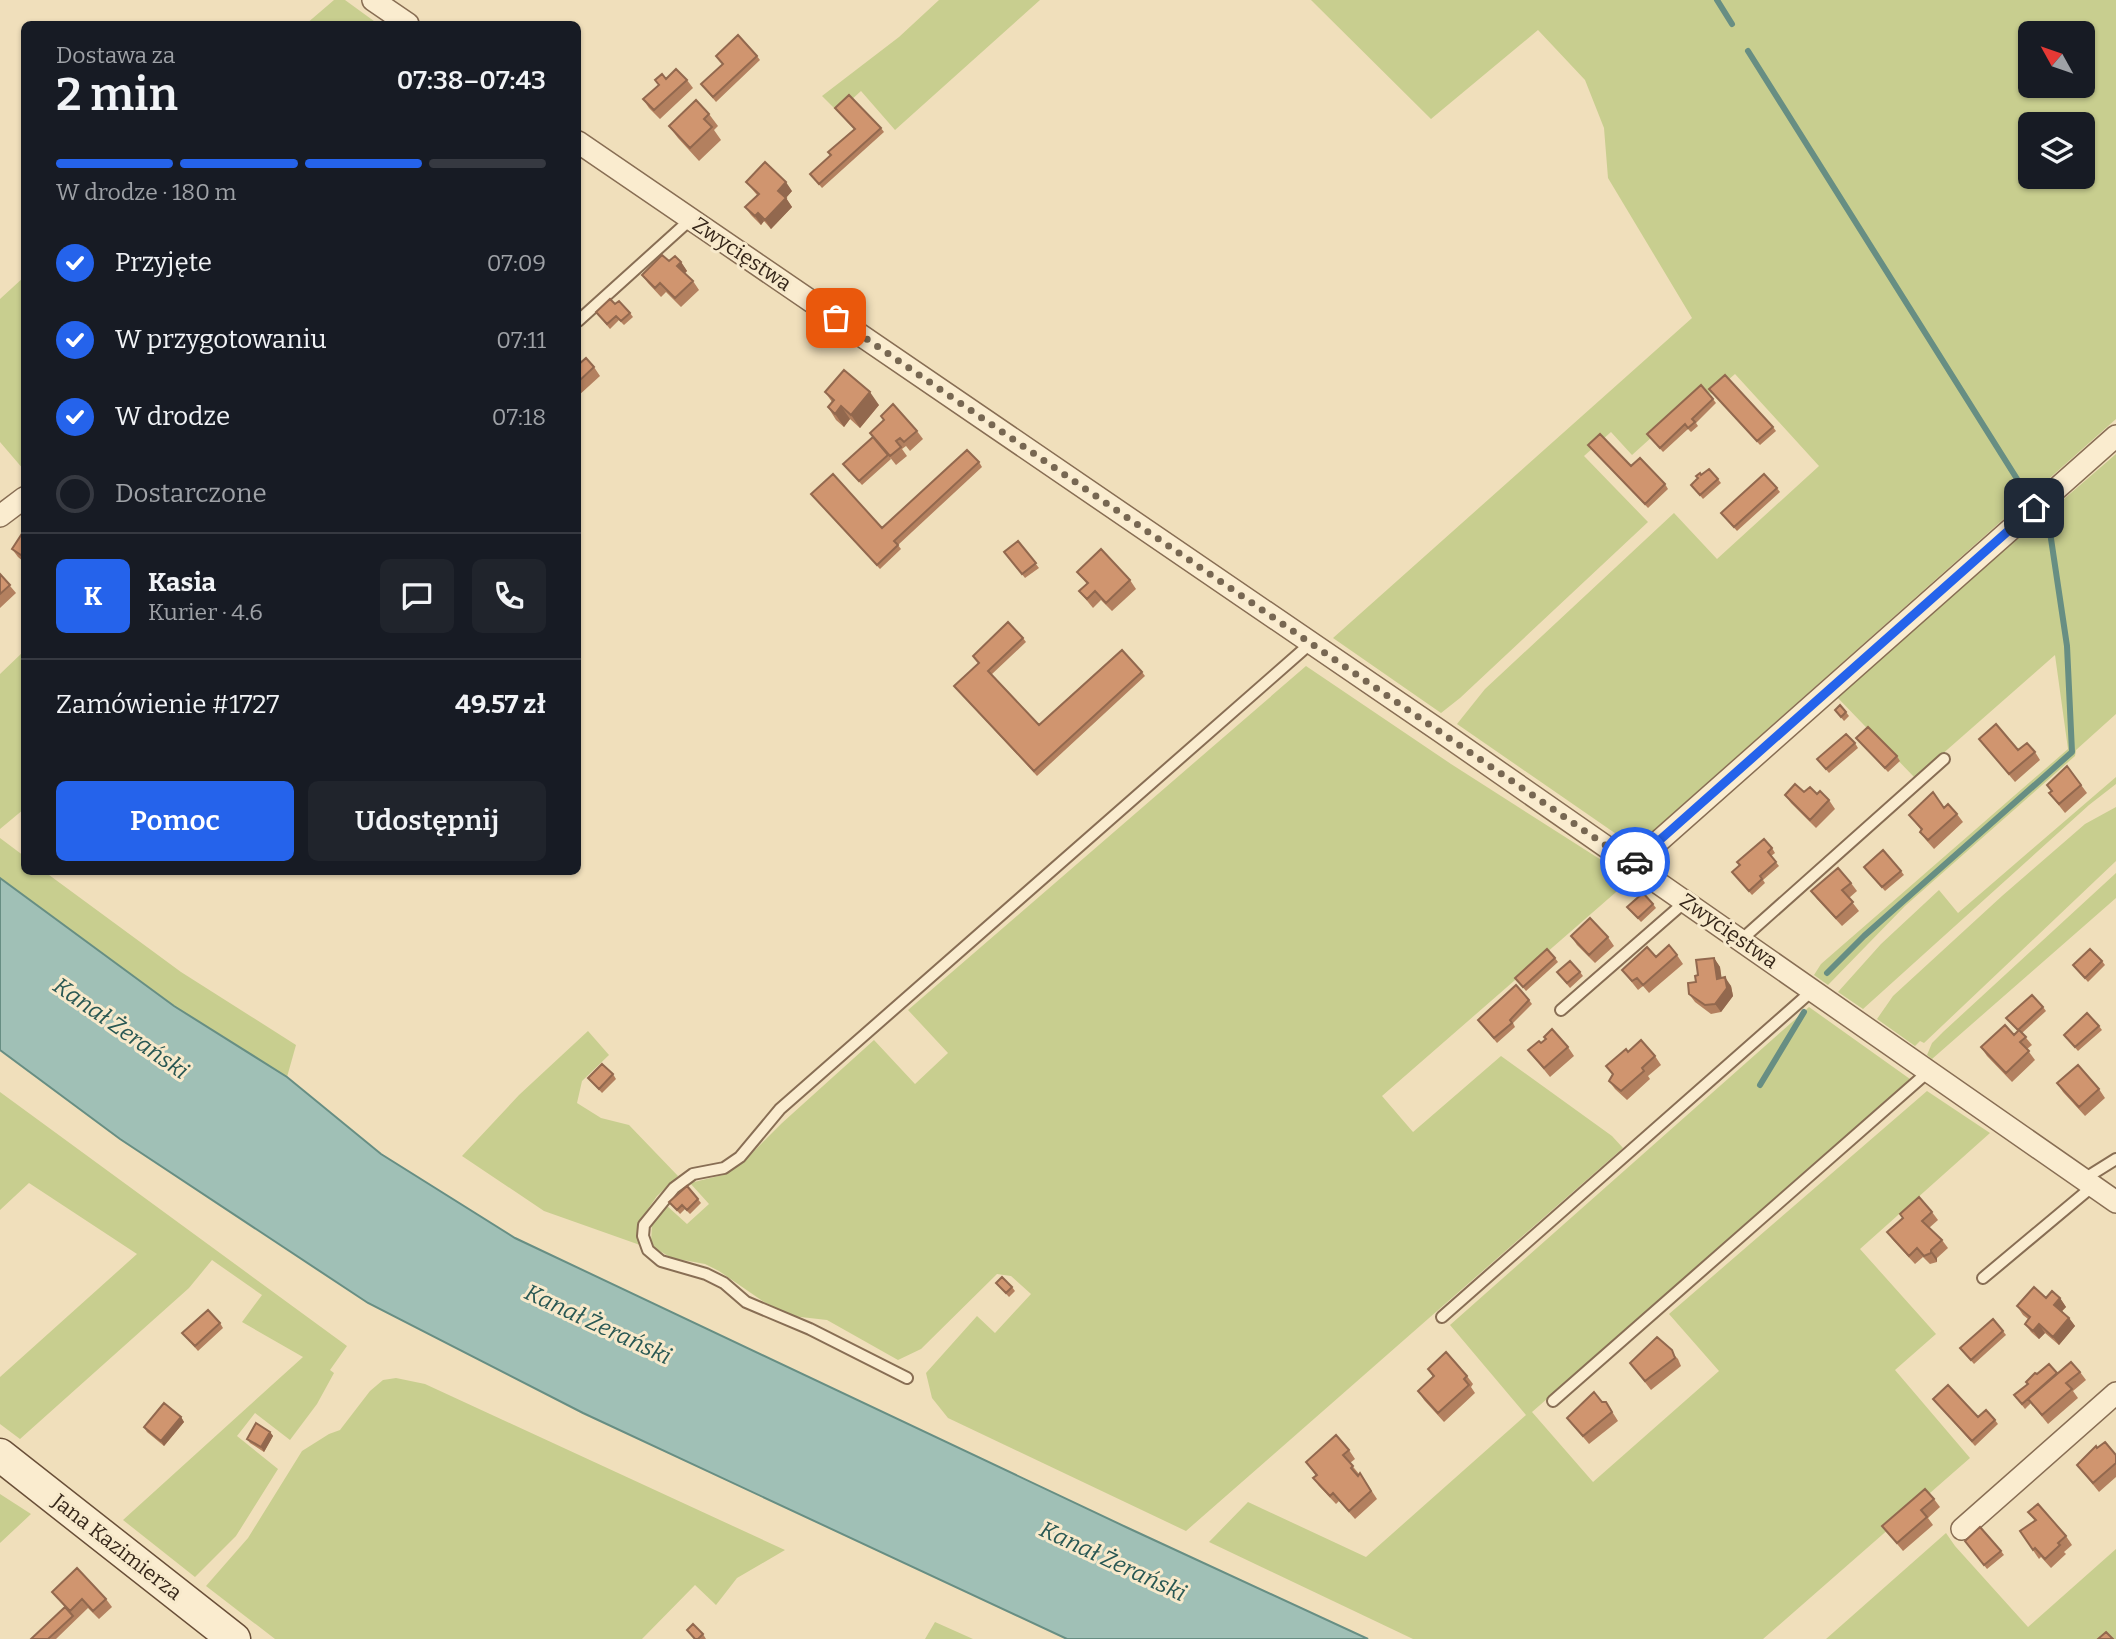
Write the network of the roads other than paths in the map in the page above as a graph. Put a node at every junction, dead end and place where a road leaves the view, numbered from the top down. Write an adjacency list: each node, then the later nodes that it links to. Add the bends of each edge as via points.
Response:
1 (373, 0): 2 (street)
2 (404, 21)
3 (581, 144): 4 (street, Zwycięstwa)
4 (691, 219): 5 (lane); 9 (street, Zwycięstwa)
5 (581, 318)
6 (2116, 436): 11 (street)
7 (21, 500): 8 (street)
8 (0, 516)
9 (1311, 643): 11 (street, Zwycięstwa); 22 (lane, via 780,1109 740,1157 724,1168 692,1174 674,1188 644,1225 648,1250 661,1261 706,1274 746,1302)
10 (1944, 758): 13 (lane)
11 (1633, 864): 12 (street, Zwycięstwa)
12 (1686, 901): 13 (street, Zwycięstwa); 15 (lane)
13 (1741, 940): 14 (street, Zwycięstwa)
14 (1813, 990): 16 (street, Zwycięstwa); 21 (lane)
15 (1561, 1010)
16 (1929, 1071): 18 (street, Zwycięstwa); 24 (lane)
17 (2116, 1159): 18 (lane)
18 (2089, 1183): 19 (street, Zwycięstwa); 20 (lane)
19 (2116, 1202)
20 (1983, 1278)
21 (1442, 1317)
22 (907, 1378)
23 (2116, 1393): 26 (street)
24 (1553, 1401)
25 (0, 1455): 27 (main road, Jana Kazimierza)
26 (1962, 1529)
27 (234, 1639)

